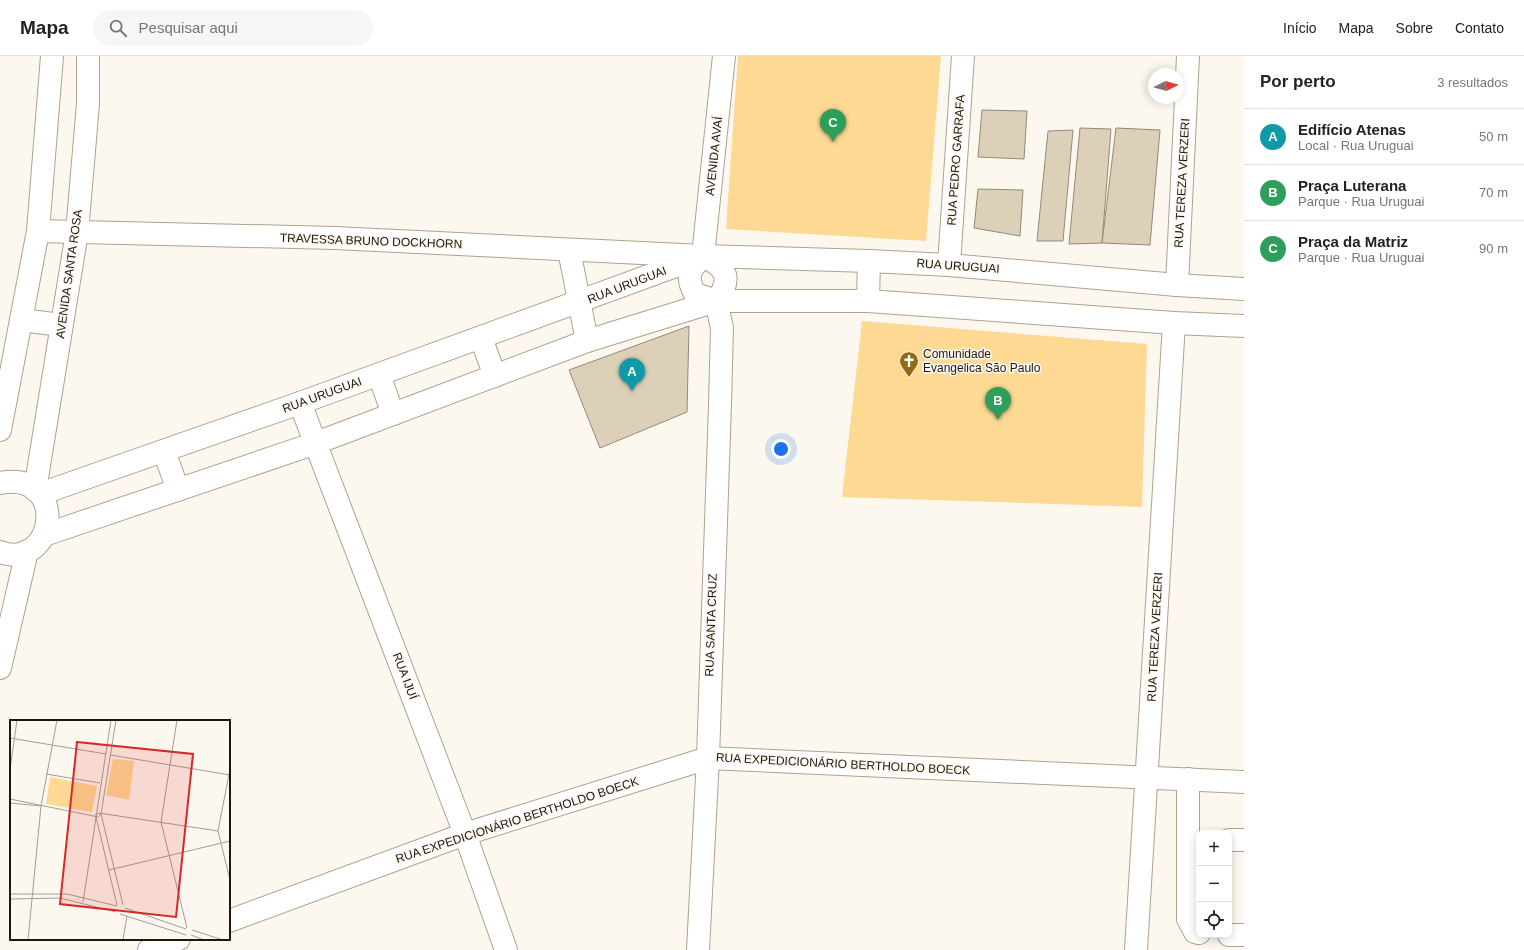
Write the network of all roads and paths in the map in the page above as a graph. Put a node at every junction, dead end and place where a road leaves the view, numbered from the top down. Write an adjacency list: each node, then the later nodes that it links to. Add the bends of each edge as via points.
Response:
1 (52, 56): 7 (street)
2 (58, 56): 6 (street)
3 (724, 56): 10 (street, AVENIDA AVAÍ)
4 (963, 56): 12 (street, RUA PEDRO GARRAFA)
5 (1188, 56): 13 (street, RUA TEREZA VERZERI)
6 (88, 57): 8 (street, AVENIDA SANTA ROSA, via 88,104)
7 (38, 231): 8 (street, TRAVESSA BRUNO DOCKHORN); 18 (street)
8 (77, 232): 9 (street, TRAVESSA BRUNO DOCKHORN, via 335,238); 20 (street, AVENIDA SANTA ROSA)
9 (569, 250): 10 (street, TRAVESSA BRUNO DOCKHORN); 17 (street)
10 (703, 256): 11 (street, RUA URUGUAI); 15 (street, via 718,263 724,271 724,290); 15 (street, via 692,267 690,286 694,294); 17 (street, RUA URUGUAI)
11 (870, 261): 12 (street, RUA URUGUAI); 16 (street)
12 (949, 265): 13 (street, RUA URUGUAI)
13 (1177, 285): 14 (street, RUA URUGUAI)
14 (1244, 289)
15 (716, 301): 16 (street); 23 (street); 38 (street, RUA SANTA CRUZ, via 722,328)
16 (868, 301): 19 (street)
17 (579, 303): 22 (street, RUA URUGUAI); 23 (street)
18 (21, 320): 20 (street); 28 (street)
19 (1174, 323): 21 (street); 39 (street, RUA TEREZA VERZERI)
20 (61, 325): 33 (street, AVENIDA SANTA ROSA)
21 (1244, 326)
22 (481, 338): 24 (street, RUA URUGUAI); 25 (street)
23 (587, 341): 25 (street)
24 (379, 375): 26 (street, RUA URUGUAI); 27 (street)
25 (495, 376): 27 (street)
26 (300, 403): 29 (street, RUA IJUÍ); 30 (street, RUA URUGUAI)
27 (393, 414): 29 (street)
28 (0, 430)
29 (316, 443): 32 (street); 42 (street, RUA IJUÍ)
30 (164, 451): 32 (street); 33 (street, RUA URUGUAI)
31 (0, 483): 33 (street, via 24,483)
32 (178, 490): 34 (street)
33 (38, 492): 34 (street, via 48,514 48,525)
34 (44, 535): 35 (street, via 37,545)
35 (27, 551): 36 (street, via 16,554); 37 (street)
36 (0, 552)
37 (0, 668)
38 (708, 758): 39 (street, RUA EXPEDICIONÁRIO BERTHOLDO BOECK); 42 (street, RUA EXPEDICIONÁRIO BERTHOLDO BOECK); 53 (street, RUA SANTA CRUZ)
39 (1146, 778): 40 (street, RUA EXPEDICIONÁRIO BERTHOLDO BOECK); 54 (street, RUA TEREZA VERZERI)
40 (1188, 779): 41 (street, RUA EXPEDICIONÁRIO BERTHOLDO BOECK); 45 (street)
41 (1244, 782)
42 (465, 834): 46 (street, RUA EXPEDICIONÁRIO BERTHOLDO BOECK); 52 (street, RUA IJUÍ)
43 (1232, 840): 44 (street)
44 (1244, 840)
45 (1194, 841): 47 (street, via 1188,919)
46 (230, 921)
47 (1196, 932)
48 (1232, 935): 49 (street)
49 (1244, 935)
50 (176, 940): 51 (street)
51 (149, 950)
52 (506, 950)
53 (698, 950)
54 (1136, 950)

